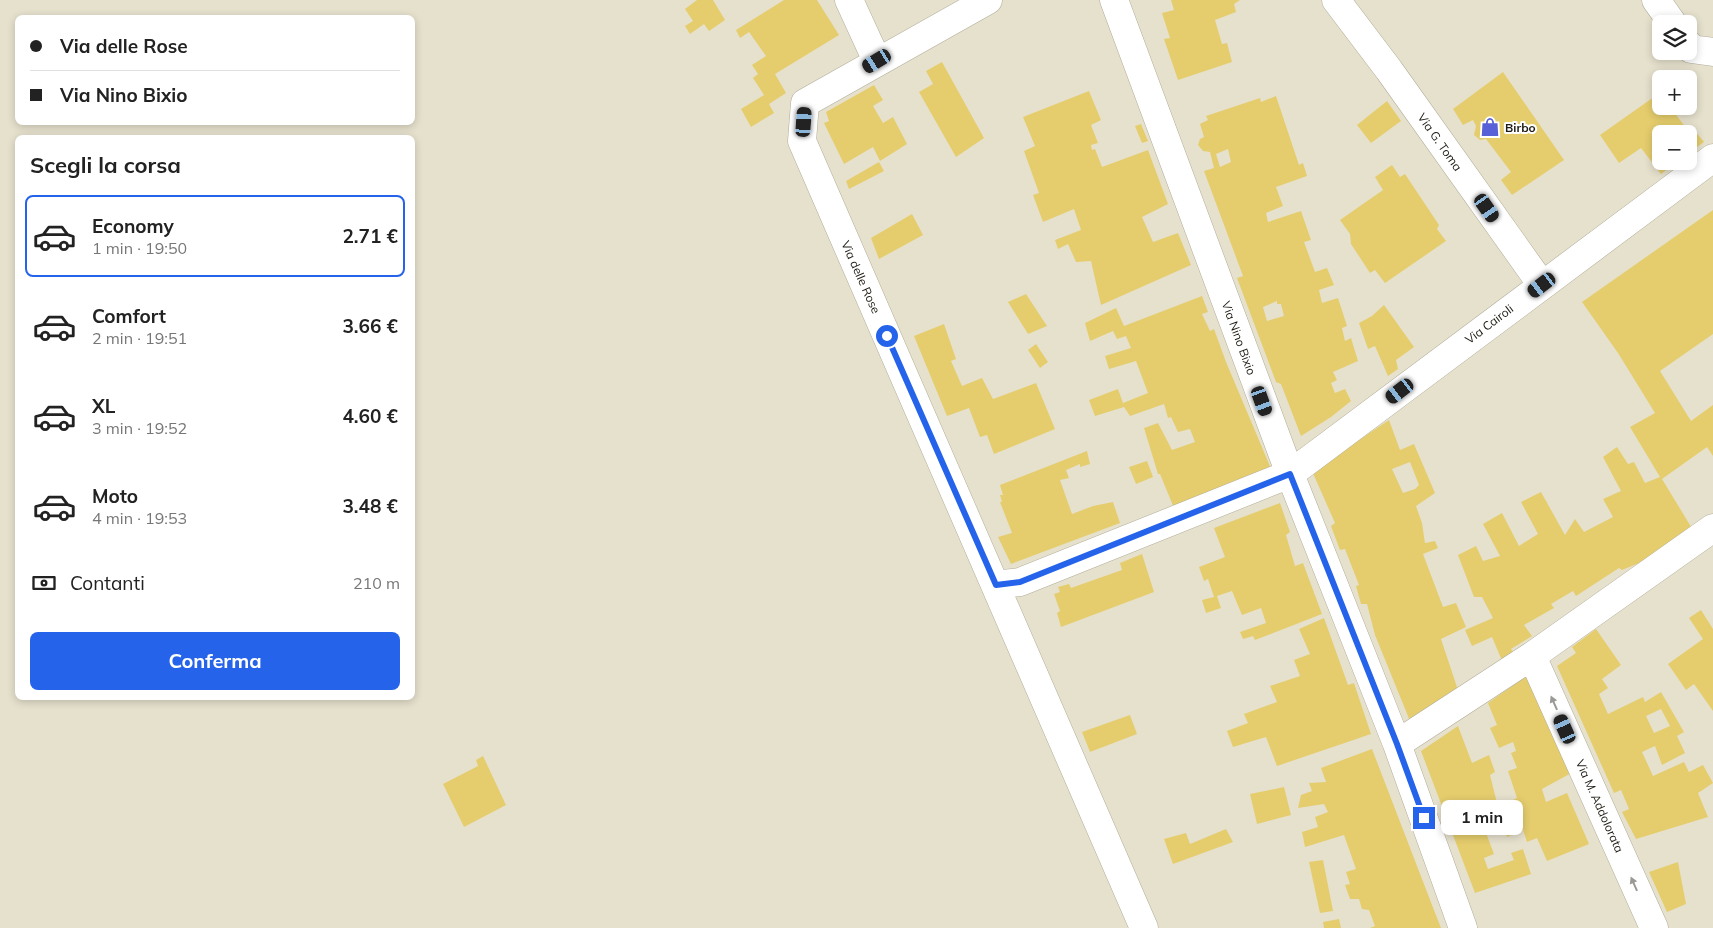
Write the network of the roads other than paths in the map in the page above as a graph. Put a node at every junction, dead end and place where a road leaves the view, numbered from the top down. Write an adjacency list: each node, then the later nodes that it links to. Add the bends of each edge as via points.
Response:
1 (849, 0): 9 (street)
2 (988, 0): 9 (street)
3 (1114, 0): 12 (street, Via Nino Bixio)
4 (1336, 0): 11 (street, Via G. Toma)
5 (1656, 0): 6 (street)
6 (1667, 15)
7 (1697, 50): 8 (street)
8 (1713, 52)
9 (877, 61): 14 (street, Via delle Rose, via 805,103 802,141)
10 (1713, 158): 11 (street, Via Cairoli)
11 (1542, 285): 12 (street, Via Cairoli)
12 (1290, 474): 14 (street, Via Cairoli, via 1020,582); 16 (street, Via Nino Bixio)
13 (1713, 528): 15 (street)
14 (996, 585): 17 (street, Via delle Rose)
15 (1532, 656): 16 (street); 19 (street, Via M. Addolorata, one-way to 15)
16 (1397, 744): 18 (street, Via Nino Bixio)
17 (1144, 928)
18 (1463, 928)
19 (1654, 928)

